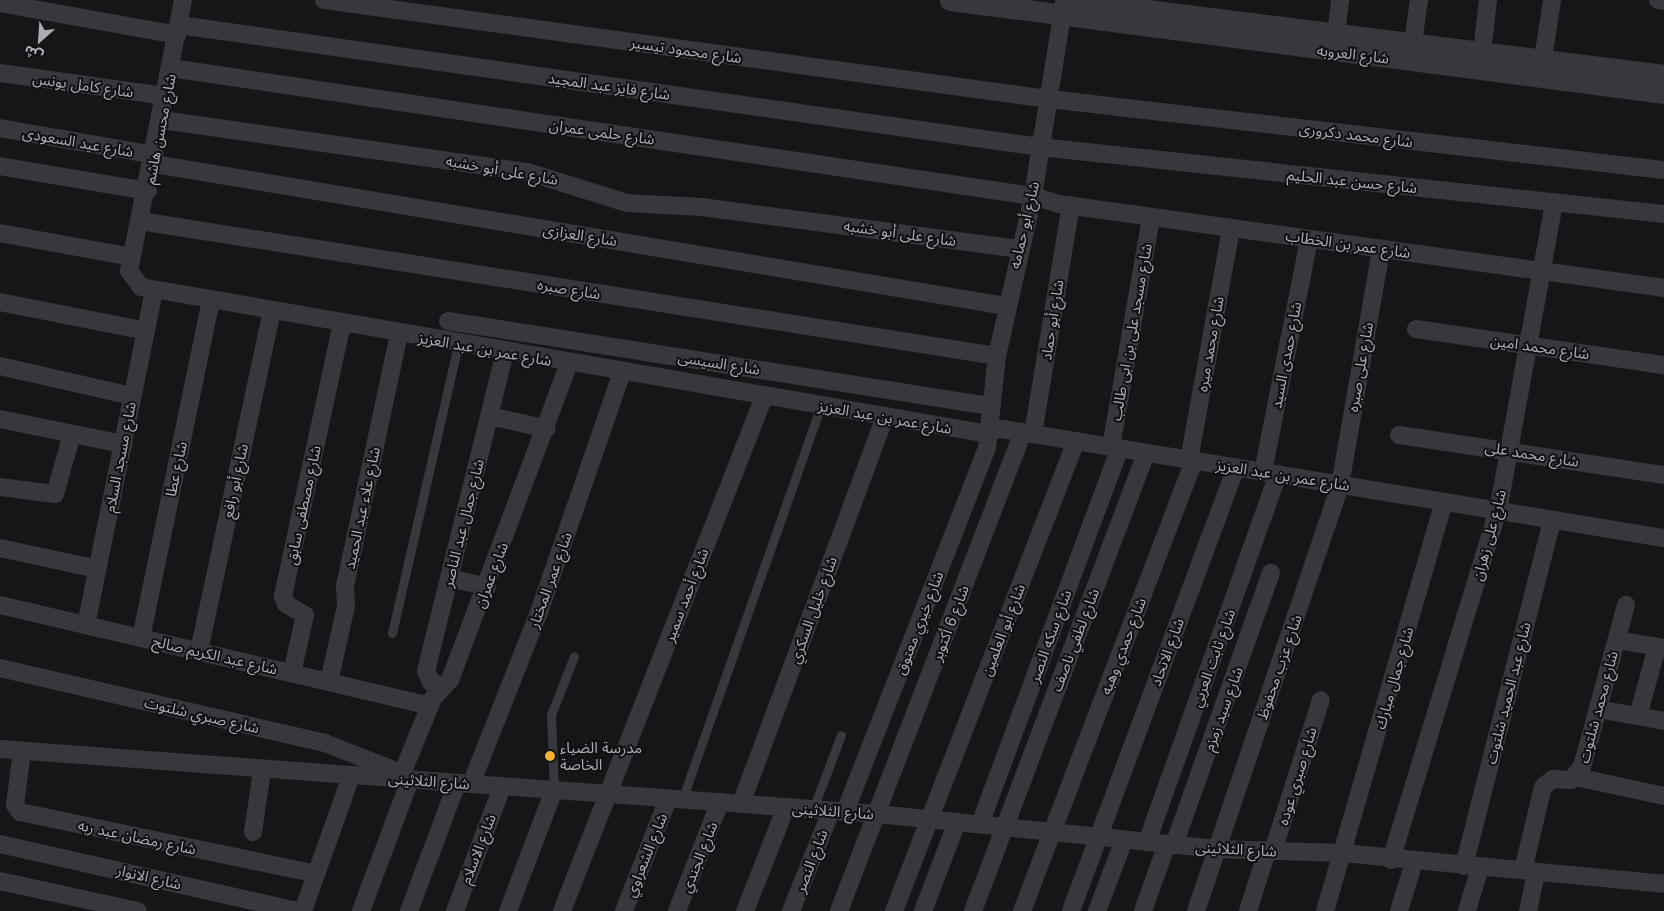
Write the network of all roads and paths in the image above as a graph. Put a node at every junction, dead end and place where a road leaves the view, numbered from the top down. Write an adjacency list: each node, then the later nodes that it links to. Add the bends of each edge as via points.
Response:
1 (183, 0): 12 (street, شارع محسن هاشم)
2 (324, 0): 22 (street, شارع محمود تيسير)
3 (950, 0): 11 (street, شارع العروبه)
4 (1340, 0): 13 (street)
5 (1419, 0): 14 (street)
6 (1488, 0): 15 (street)
7 (1552, 0): 16 (street)
8 (1658, 0): 9 (street)
9 (1664, 1)
10 (0, 3): 12 (street, شارع فايز عبد المجيد)
11 (1060, 5): 13 (street, شارع العروبه); 20 (street, شارع العروبه); 22 (street, شارع أبو حمامه)
12 (178, 30): 17 (street, شارع محسن هاشم); 25 (street, شارع فايز عبد المجيد)
13 (1336, 34): 14 (street, شارع العروبه)
14 (1413, 43): 15 (street, شارع العروبه)
15 (1482, 52): 16 (street, شارع العروبه)
16 (1543, 59): 19 (street, شارع العروبه)
17 (171, 68): 21 (street, شارع محسن هاشم); 30 (street, شارع حلمى عمران)
18 (0, 73): 21 (street, شارع كامل يونس)
19 (1664, 74)
20 (1664, 93)
21 (166, 96): 23 (street, شارع محسن هاشم)
22 (1049, 99): 25 (street, شارع أبو حمامه); 28 (street, شارع محمد دكرورى)
23 (162, 120): 26 (street, شارع محسن هاشم); 40 (street, شارع على أبو خشبه, via 528,172 634,204 701,207)
24 (0, 128): 26 (street, شارع عيد السعودى)
25 (1040, 147): 30 (street, شارع أبو حمامه); 31 (street, شارع حسن عبد الحليم)
26 (155, 160): 29 (street, شارع محسن هاشم); 47 (street, شارع العزازى)
27 (0, 166): 29 (street)
28 (1664, 170)
29 (148, 191): 35 (street, شارع محسن هاشم)
30 (1033, 196): 32 (street, شارع عمر بن الخطاب); 40 (street, شارع أبو حمامه)
31 (1554, 202): 33 (street, شارع حسن عبد الحليم); 42 (street, شارع على زهران)
32 (1071, 205): 34 (street, شارع عمر بن الخطاب); 70 (street, شارع أبو حماد)
33 (1664, 214)
34 (1151, 216): 36 (street, شارع عمر بن الخطاب); 76 (street, شارع مسجد على بن ابى طالب)
35 (140, 221): 41 (street, شارع محسن هاشم); 57 (street, شارع صبره)
36 (1231, 228): 38 (street, شارع عمر بن الخطاب); 79 (street, شارع محمد ميره)
37 (0, 233): 41 (street)
38 (1309, 238): 39 (street, شارع عمر بن الخطاب); 81 (street, شارع حمدى السيد)
39 (1381, 248): 42 (street, شارع عمر بن الخطاب); 83 (street, شارع على صبره)
40 (1018, 249): 47 (street, شارع أبو حمامه)
41 (132, 256): 44 (street, شارع عمر بن عبد العزيز, via 130,278)
42 (1542, 271): 43 (street, شارع عمر بن الخطاب); 55 (street, شارع على زهران)
43 (1664, 288)
44 (154, 290): 45 (street, شارع عمر بن عبد العزيز); 52 (street, شارع مسجد السلام)
45 (211, 301): 48 (street, شارع عمر بن عبد العزيز); 98 (street, شارع عطا)
46 (0, 302): 52 (street)
47 (1006, 306): 57 (street, شارع أبو حمامه)
48 (272, 311): 50 (street, شارع عمر بن عبد العزيز); 101 (street, شارع أبو رافع)
49 (448, 321): 65 (street, شارع السيسى)
50 (342, 324): 53 (street, شارع عمر بن عبد العزيز); 104 (street, شارع مصطفى سابق, via 283,596 286,604 305,615)
51 (1416, 330): 55 (street, شارع محمد امين)
52 (146, 331): 62 (street, شارع مسجد السلام)
53 (400, 334): 54 (street, شارع عمر بن عبد العزيز); 105 (street, شارع علاء عبد الحميد, via 345,586 346,606)
54 (458, 344): 56 (street, شارع عمر بن عبد العزيز); 97 (lane)
55 (1528, 346): 59 (street, شارع محمد امين); 77 (street, شارع على زهران)
56 (505, 352): 58 (street, شارع عمر بن عبد العزيز); 66 (street, شارع جمال عبد الناصر)
57 (998, 356): 65 (street, شارع أبو حمامه)
58 (569, 363): 61 (street, شارع عمر بن عبد العزيز); 69 (street, شارع عمران)
59 (1664, 365)
60 (0, 366): 62 (street)
61 (622, 373): 63 (street, شارع عمر بن عبد العزيز); 119 (street, شارع عمر المختار, via 538,615)
62 (132, 396): 75 (street, شارع مسجد السلام)
63 (764, 397): 64 (street, شارع عمر بن عبد العزيز); 122 (street, شارع أحمد سمير)
64 (822, 406): 67 (street, شارع عمر بن عبد العزيز); 124 (lane)
65 (990, 406): 72 (street, شارع أبو حمامه)
66 (490, 416): 69 (street); 92 (street, شارع جمال عبد الناصر)
67 (885, 417): 72 (street, شارع عمر بن عبد العزيز); 126 (street, شارع خليل السكري)
68 (0, 419): 71 (street)
69 (547, 429): 93 (street, شارع عمران)
70 (1028, 433): 72 (street, شارع عمر بن عبد العزيز, via 1002,429); 74 (street, شارع عمر بن عبد العزيز); 130 (street, شارع 6 أكتوبر)
71 (72, 434): 75 (street); 84 (street, via 55,494)
72 (987, 434): 129 (street, شارع خيري معتوق, via 984,456)
73 (1399, 435): 77 (street, شارع محمد على)
74 (1076, 441): 76 (street, شارع عمر بن عبد العزيز); 131 (street, شارع أبو العلمين)
75 (123, 444): 90 (street, شارع مسجد السلام)
76 (1115, 448): 78 (street, شارع عمر بن عبد العزيز); 133 (street, شارع سكه النصر)
77 (1509, 451): 82 (street, شارع محمد على); 86 (street, شارع على زهران)
78 (1146, 453): 79 (street, شارع عمر بن عبد العزيز); 134 (street, شارع لطفي ناصف)
79 (1192, 460): 80 (street, شارع عمر بن عبد العزيز); 136 (street, شارع حمدي وهبه)
80 (1236, 468): 81 (street, شارع عمر بن عبد العزيز); 137 (street, شارع الاتحاد)
81 (1270, 473): 83 (street, شارع عمر بن عبد العزيز); 139 (street, شارع ثابت العربي)
82 (1664, 474)
83 (1340, 485): 85 (street, شارع عمر بن عبد العزيز); 142 (street, شارع عزب محفوظ)
84 (0, 487)
85 (1444, 502): 86 (street, شارع عمر بن عبد العزيز); 144 (street, شارع جمال مبارك)
86 (1498, 511): 87 (street, شارع عمر بن عبد العزيز); 145 (street, شارع على زهران)
87 (1552, 520): 88 (street, شارع عمر بن عبد العزيز); 147 (street, شارع عبد الحميد شلتوت)
88 (1664, 538)
89 (0, 548): 90 (street)
90 (97, 569): 96 (street, شارع مسجد السلام)
91 (1271, 573): 141 (street, شارع سيد زمزم)
92 (449, 578): 93 (street); 106 (street, شارع جمال عبد الناصر, via 426,671 431,682)
93 (487, 587): 106 (street, شارع عمران, via 450,680)
94 (0, 605): 96 (street, شارع عبد الكريم صالح)
95 (1626, 605): 99 (street, شارع محمد شلتوت)
96 (86, 625): 98 (street, شارع عبد الكريم صالح)
97 (392, 633)
98 (141, 638): 101 (street, شارع عبد الكريم صالح)
99 (1617, 640): 100 (street); 109 (street, شارع محمد شلتوت)
100 (1660, 647): 110 (street)
101 (199, 652): 104 (street, شارع عبد الكريم صالح)
102 (574, 656): 121 (lane, via 551,715)
103 (0, 668): 117 (street, شارع صبري شلتوت, via 325,744)
104 (292, 674): 105 (street, شارع عبد الكريم صالح)
105 (330, 682): 108 (street, شارع عبد الكريم صالح)
106 (441, 686): 108 (street, شارع عمران)
107 (1321, 700): 143 (street, شارع صبري عوده)
108 (429, 706): 117 (street, شارع عمران)
109 (1598, 709): 110 (street); 118 (street, شارع محمد شلتوت)
110 (1638, 716): 111 (street)
111 (1664, 721)
112 (841, 734): 128 (lane)
113 (0, 749): 114 (street, شارع الثلاثينى)
114 (22, 751): 115 (street, شارع الثلاثينى); 149 (street, شارع رمضان عبد ربه, via 14,805 20,812)
115 (262, 771): 116 (street, شارع الثلاثينى); 135 (street)
116 (351, 776): 117 (street, شارع الثلاثينى); 149 (street)
117 (404, 777): 119 (street, شارع الثلاثينى); 155 (street)
118 (1576, 777): 123 (street); 148 (street, شارع محمد شلتوت, via 1553,779 1543,787)
119 (464, 784): 120 (street, شارع الثلاثينى); 156 (street, شارع عمر المختار)
120 (502, 787): 121 (street, شارع الثلاثينى); 157 (street, شارع الاسلام)
121 (554, 790): 122 (street, شارع الثلاثينى); 158 (street)
122 (608, 794): 124 (street, شارع الثلاثينى); 159 (street, شارع أحمد سمير)
123 (1664, 796)
124 (675, 799): 125 (street, شارع الثلاثينى); 160 (street, شارع الشعراوي)
125 (720, 802): 126 (street, شارع الثلاثينى); 161 (street, شارع الجندي)
126 (740, 804): 127 (street, شارع الثلاثينى)
127 (786, 807): 128 (street, شارع الثلاثينى); 162 (street)
128 (812, 809): 129 (street, شارع الثلاثينى)
129 (838, 811): 130 (street, شارع الثلاثينى); 163 (street, شارع النصر)
130 (878, 814): 131 (street, شارع الثلاثينى); 164 (street, شارع 6 أكتوبر)
131 (929, 819): 132 (street, شارع الثلاثينى); 165 (street, شارع أبو العلمين)
132 (957, 822): 133 (street, شارع الثلاثينى); 166 (street)
133 (980, 824): 134 (street, شارع الثلاثينى)
134 (1005, 827): 136 (street, شارع الثلاثينى); 167 (street, شارع لطفي ناصف)
135 (253, 832)
136 (1052, 832): 137 (street, شارع الثلاثينى); 168 (street, شارع حمدي وهبه)
137 (1099, 837): 138 (street, شارع الثلاثينى); 169 (street, شارع الاتحاد)
138 (1124, 840): 139 (street, شارع الثلاثينى); 170 (street)
139 (1147, 842): 141 (street, شارع الثلاثينى)
140 (0, 844): 153 (street, شارع الانوار)
141 (1170, 845): 142 (street, شارع الثلاثينى); 171 (street, شارع سيد زمزم)
142 (1217, 850): 143 (street, شارع الثلاثينى); 172 (street, شارع عزب محفوظ)
143 (1270, 851): 144 (street, شارع الثلاثينى); 173 (street, شارع صبري عوده)
144 (1343, 853): 145 (street, شارع الثلاثينى); 174 (street, شارع جمال مبارك)
145 (1391, 860): 146 (street, شارع الثلاثينى)
146 (1414, 862): 147 (street, شارع الثلاثينى); 175 (street)
147 (1472, 866): 148 (street, شارع الثلاثينى); 176 (street, شارع عبد الحميد شلتوت)
148 (1530, 871): 151 (street, شارع الثلاثينى); 177 (street, شارع محمد شلتوت)
149 (316, 874): 154 (street)
150 (0, 881): 152 (street)
151 (1664, 884)
152 (138, 911)
153 (298, 911)
154 (303, 911)
155 (361, 911)
156 (408, 911)
157 (455, 911)
158 (508, 911)
159 (562, 911)
160 (624, 911)
161 (677, 911)
162 (745, 911)
163 (791, 911)
164 (839, 911)
165 (894, 911)
166 (923, 911)
167 (973, 911)
168 (1022, 911)
169 (1071, 911)
170 (1097, 911)
171 (1143, 911)
172 (1196, 911)
173 (1248, 911)
174 (1324, 911)
175 (1399, 911)
176 (1468, 911)
177 (1528, 911)

